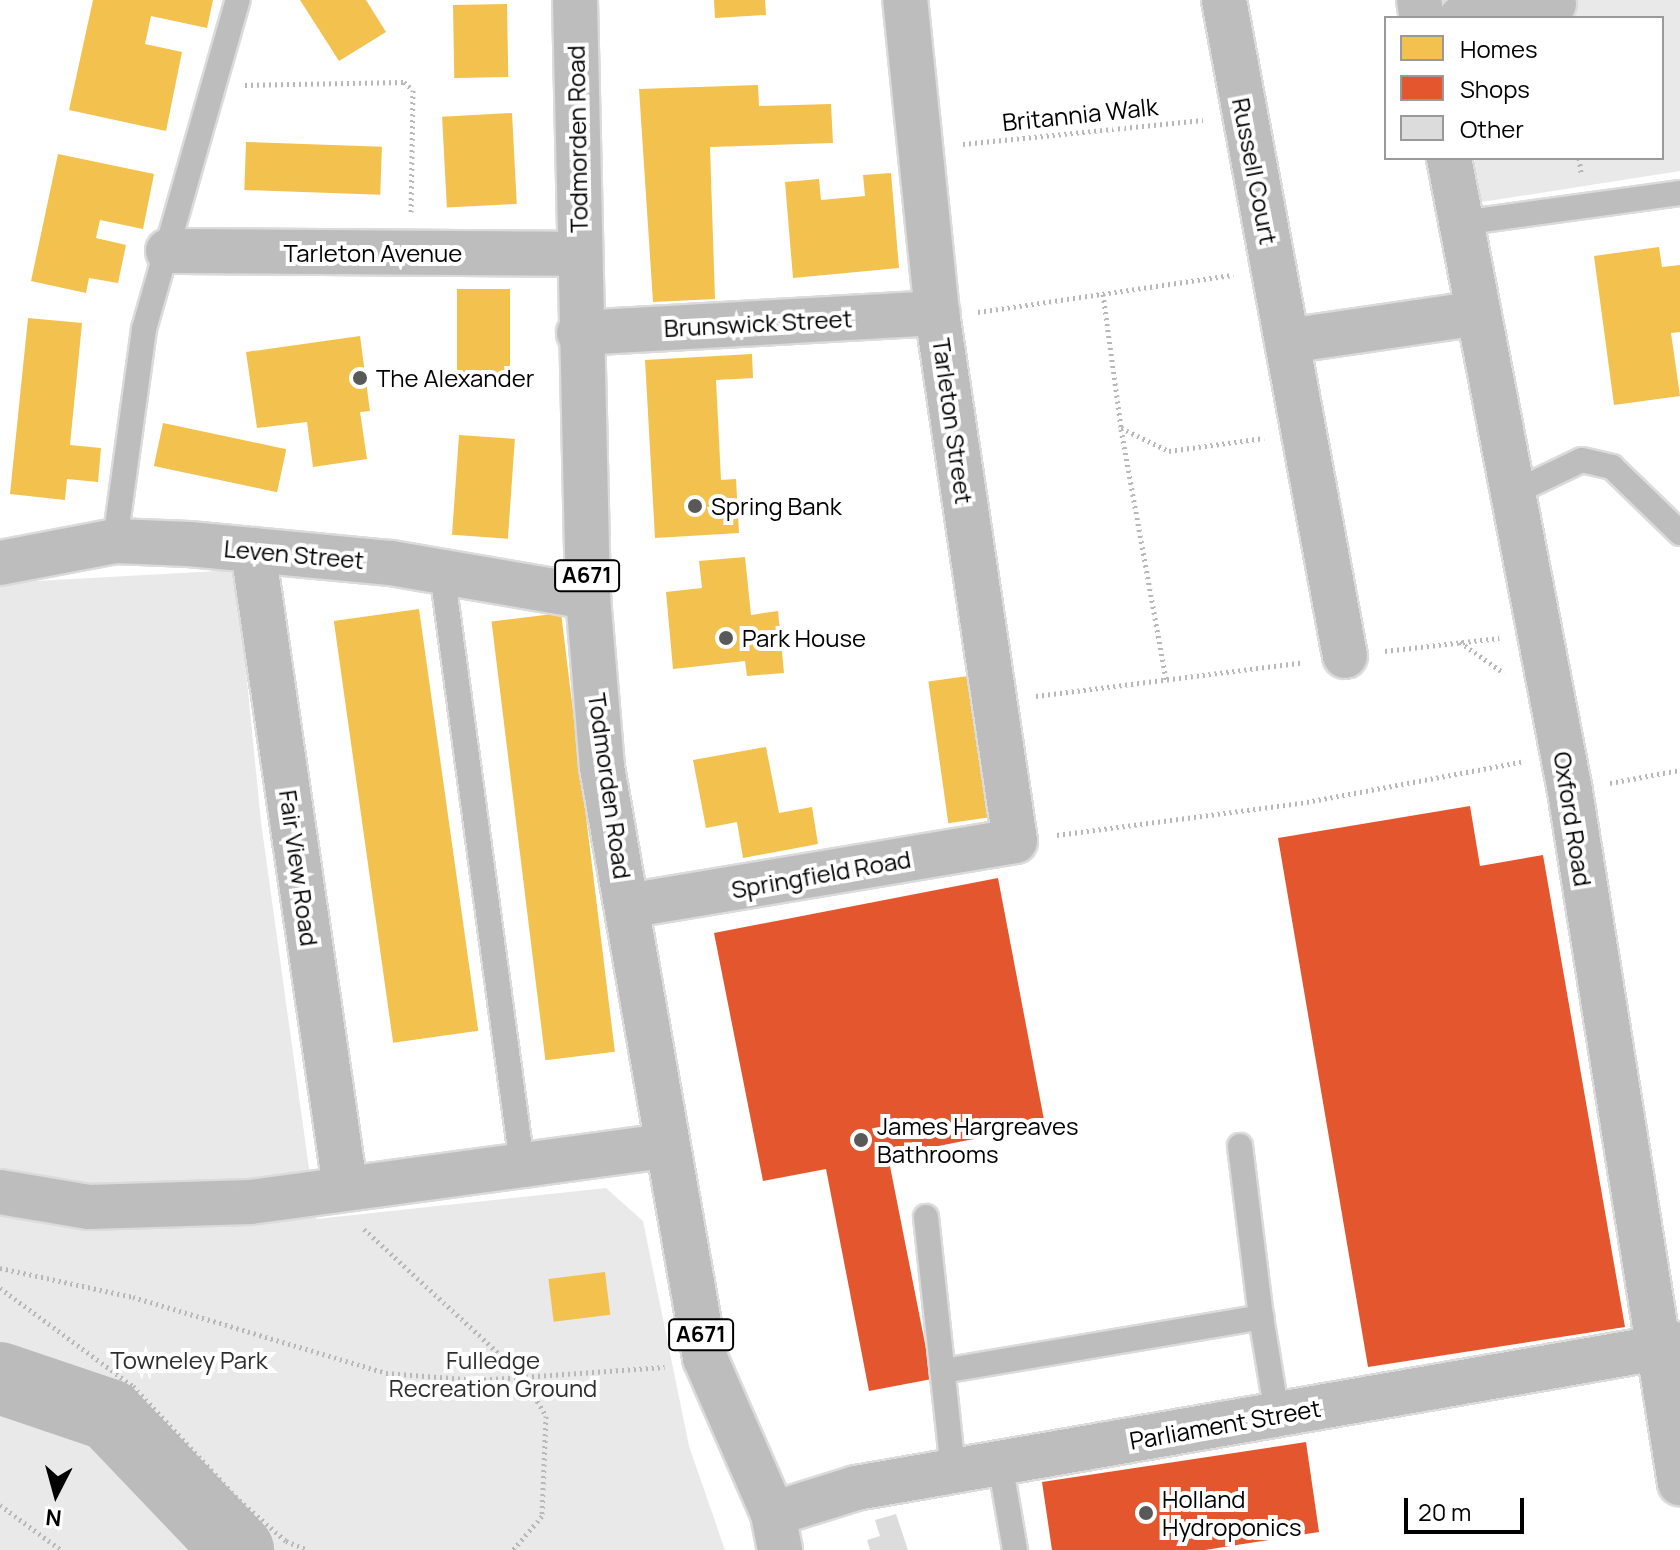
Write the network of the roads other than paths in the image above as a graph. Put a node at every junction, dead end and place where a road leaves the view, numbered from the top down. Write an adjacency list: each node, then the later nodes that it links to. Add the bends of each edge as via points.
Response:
1 (238, 0): 10 (lane)
2 (575, 0): 11 (main road, Todmorden Road / A671)
3 (905, 0): 13 (main road, Tarleton Street)
4 (1224, 0): 15 (main road, Russell Court)
5 (1554, 4): 6 (main road)
6 (1474, 16)
7 (1449, 160): 9 (main road, Oxford Road)
8 (1680, 193): 9 (lane)
9 (1461, 223): 12 (main road, Oxford Road)
10 (168, 251): 11 (main road, Tarleton Avenue); 18 (lane, via 144,329)
11 (578, 254): 14 (main road, Todmorden Road / A671)
12 (1478, 313): 15 (main road); 16 (main road, Oxford Road)
13 (937, 315): 14 (main road, Brunswick Street); 24 (main road, Tarleton Street)
14 (579, 333): 22 (main road, Todmorden Road / A671)
15 (1287, 341): 23 (main road, Russell Court)
16 (1513, 493): 17 (lane, via 1582,460 1612,467); 33 (main road, Oxford Road)
17 (1680, 533)
18 (115, 541): 19 (main road, Leven Street); 20 (main road, Leven Street)
19 (253, 550): 21 (main road, Leven Street); 29 (main road, Fair View Road)
20 (0, 563)
21 (442, 572): 22 (main road, Leven Street); 28 (lane)
22 (588, 597): 25 (main road, Todmorden Road / A671, via 602,767)
23 (1345, 656)
24 (1015, 841): 25 (main road, Springfield Road)
25 (627, 906): 26 (main road, Todmorden Road / A671)
26 (664, 1146): 28 (main road); 39 (main road, Todmorden Road / A671, via 705,1358)
27 (1240, 1146): 32 (lane)
28 (522, 1164): 29 (main road)
29 (345, 1186): 30 (main road, via 250,1202 89,1207)
30 (0, 1192)
31 (926, 1217): 34 (lane)
32 (1261, 1317): 34 (lane); 35 (lane)
33 (1668, 1346): 35 (main road, Parliament Street); 38 (main road, Oxford Road)
34 (943, 1371): 37 (lane)
35 (1277, 1414): 36 (main road, Parliament Street)
36 (1000, 1463): 37 (main road, Parliament Street); 40 (lane)
37 (953, 1471): 39 (main road, Parliament Street)
38 (1680, 1483)
39 (776, 1532)
40 (1015, 1550)

